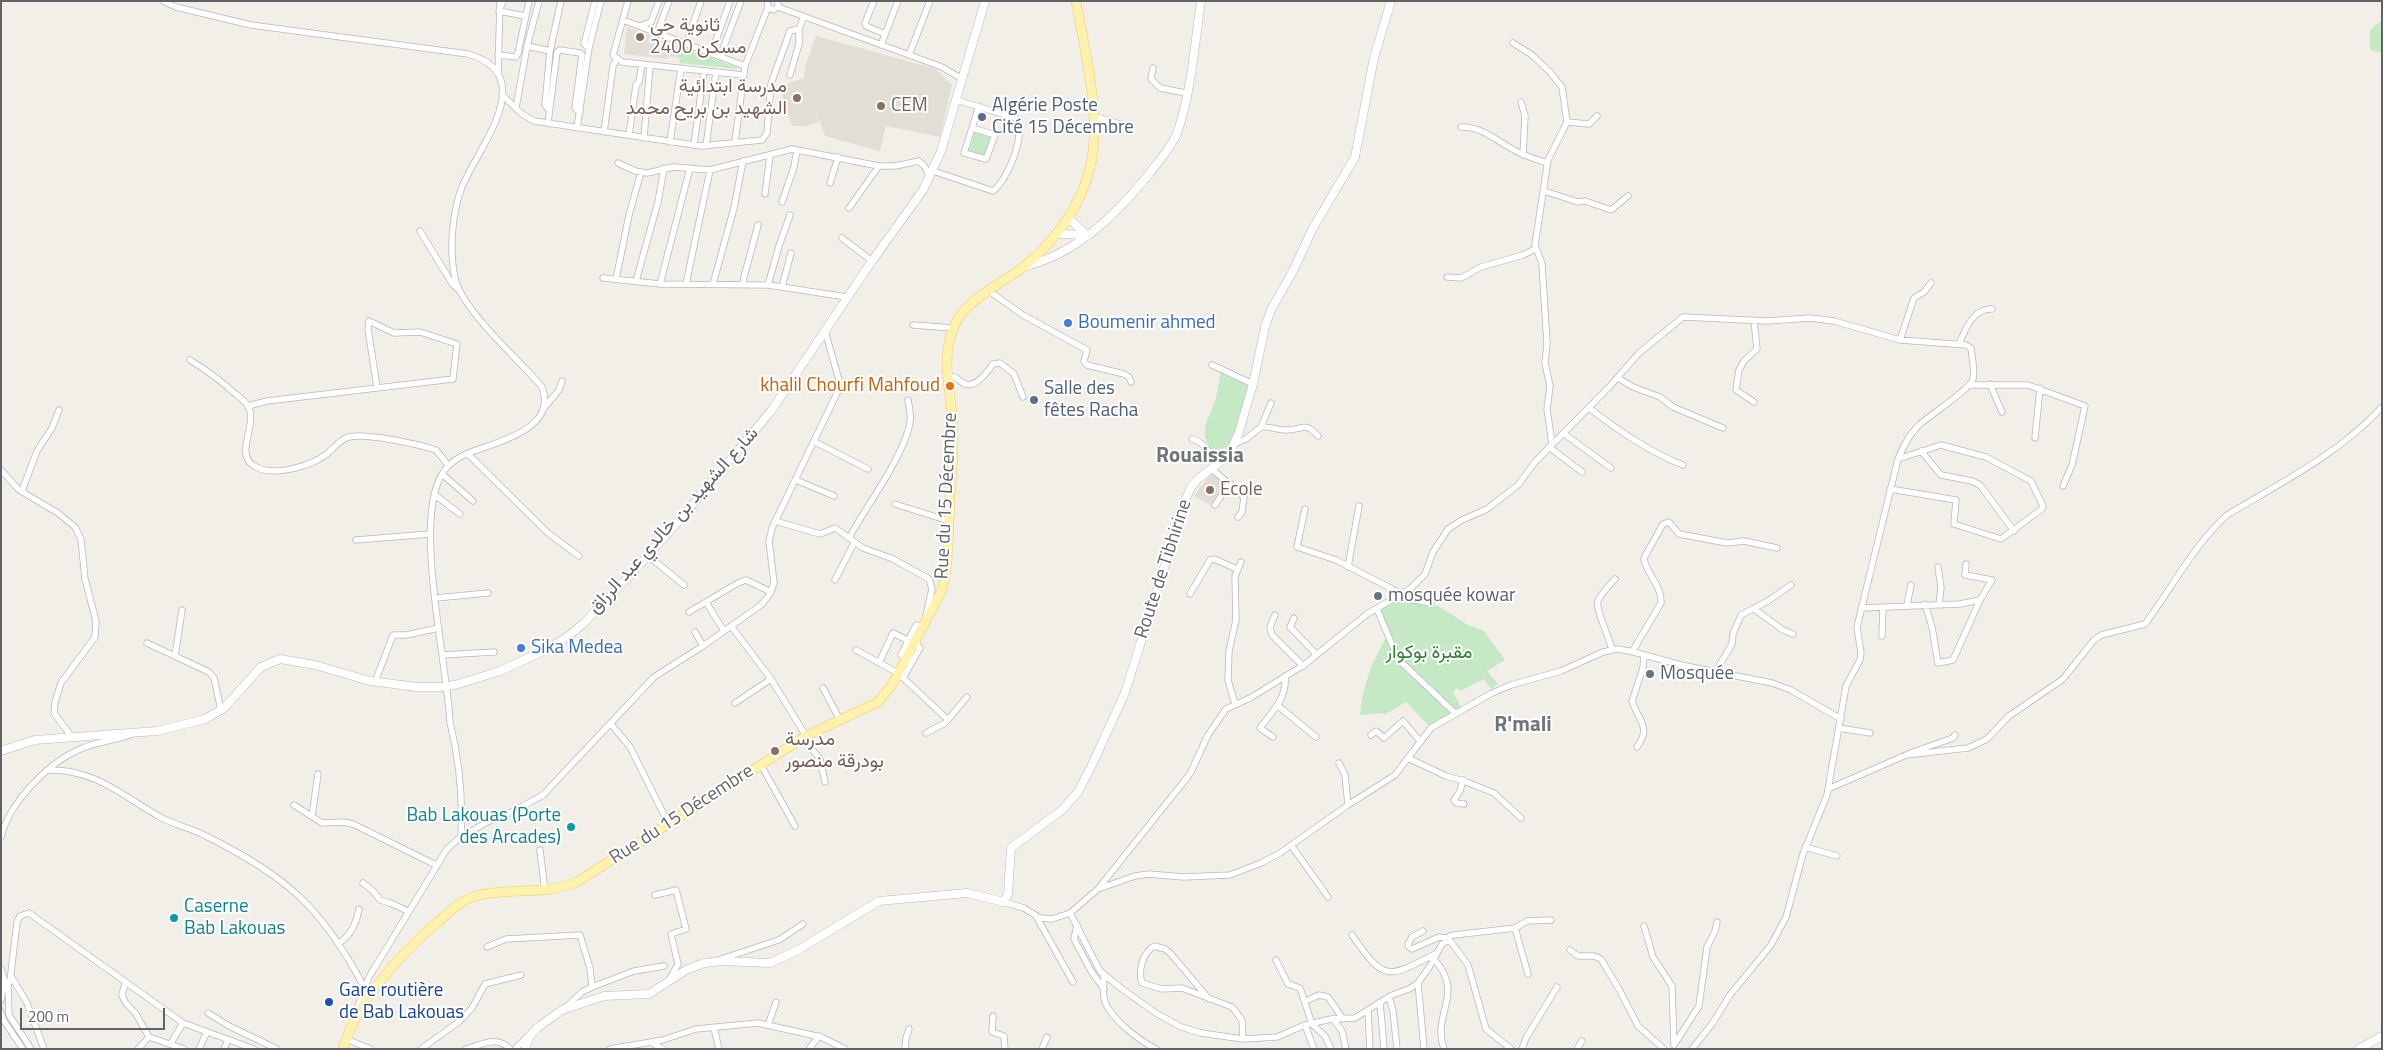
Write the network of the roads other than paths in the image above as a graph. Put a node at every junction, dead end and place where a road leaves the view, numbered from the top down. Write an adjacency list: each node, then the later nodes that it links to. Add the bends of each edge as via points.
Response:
1 (163, 1): 50 (street, via 251,25 468,54 482,58)
2 (500, 1): 24 (street)
3 (504, 1): 24 (street)
4 (529, 1): 25 (street)
5 (539, 1): 35 (street)
6 (561, 1): 37 (street)
7 (595, 1): 36 (street, via 584,44)
8 (602, 1): 36 (street)
9 (628, 1): 27 (street)
10 (659, 1): 28 (street, via 651,22)
11 (669, 1): 30 (street)
12 (702, 1): 33 (street)
13 (730, 1): 38 (street)
14 (741, 1): 41 (street)
15 (874, 1): 31 (street, via 866,26)
16 (898, 1): 31 (street)
17 (930, 1): 40 (street)
18 (985, 1): 53 (street, شارع الشهيد بن خالدي عبد الرزاق)
19 (1076, 1): 64 (main road, Rue du 15 Décembre)
20 (1201, 1): 56 (street)
21 (1391, 1): 137 (street, Route de Tibhirine, via 1374,58 1355,157 1313,228 1271,310)
22 (767, 3): 23 (street, via 773,10); 45 (street)
23 (779, 4): 26 (street)
24 (499, 10): 25 (street); 39 (street)
25 (525, 16): 39 (street, via 516,57)
26 (804, 16): 29 (street); 34 (street)
27 (622, 20): 28 (street); 42 (street, via 613,55)
28 (640, 26): 30 (street)
29 (799, 29): 52 (street, via 799,44); 76 (street, via 790,32 771,84 767,133 762,140)
30 (657, 33): 33 (street)
31 (885, 34): 34 (street)
32 (1513, 43): 66 (street, via 1550,72 1562,87)
33 (686, 44): 38 (street)
34 (881, 44): 40 (street)
35 (527, 46): 37 (street); 61 (street)
36 (589, 48): 63 (street)
37 (550, 51): 62 (street, via 544,104)
38 (711, 54): 41 (street)
39 (498, 55): 50 (street)
40 (909, 55): 53 (street, via 942,67)
41 (720, 57): 45 (street)
42 (617, 58): 43 (street, via 622,62); 72 (street, via 612,66)
43 (642, 64): 44 (street); 54 (street)
44 (650, 65): 46 (street); 55 (street)
45 (744, 66): 51 (street)
46 (681, 68): 48 (street); 75 (street)
47 (1153, 68): 56 (street, via 1151,79 1160,88)
48 (704, 71): 49 (street); 77 (street)
49 (716, 72): 51 (street); 78 (street)
50 (498, 74): 57 (street)
51 (742, 75): 76 (street)
52 (790, 75)
53 (962, 79): 58 (street, شارع الشهيد بن خالدي عبد الرزاق)
54 (639, 82): 55 (street); 73 (street)
55 (647, 83): 74 (street)
56 (1186, 93): 103 (street, via 1176,135 1164,155 1126,203)
57 (502, 95): 61 (street); 121 (street, via 496,124 466,178 458,205 452,259)
58 (956, 100): 60 (street); 91 (street, شارع الشهيد بن خالدي عبد الرزاق)
59 (1521, 102): 80 (street, via 1525,116)
60 (979, 106): 71 (street); 91 (street, via 1016,118 1020,124 1008,174 1002,185 993,191)
61 (516, 108): 67 (street, via 534,121)
62 (550, 110): 63 (street, via 557,52 560,50 582,55 575,108); 67 (street)
63 (580, 112): 70 (street)
64 (1093, 116): 68 (street); 99 (main road, Rue du 15 Décembre, via 1094,142 1090,162)
65 (1597, 116): 66 (street, via 1589,124)
66 (1568, 122): 85 (street)
67 (548, 123): 70 (street)
68 (1130, 127)
69 (1461, 127): 80 (street, via 1469,126 1485,133)
70 (577, 128): 72 (street)
71 (972, 128): 71 (street, via 964,152 986,159 994,135)
72 (604, 132): 73 (street)
73 (628, 135): 74 (street)
74 (644, 138): 75 (street)
75 (670, 142): 77 (street)
76 (735, 142): 78 (street)
77 (694, 145): 78 (street)
78 (706, 146)
79 (797, 150): 81 (street); 82 (street); 96 (street)
80 (1524, 155): 85 (street)
81 (770, 156): 83 (street); 94 (street)
82 (838, 157): 86 (street); 92 (street)
83 (743, 161): 89 (street); 117 (street)
84 (618, 163): 90 (street)
85 (1547, 163): 93 (street)
86 (879, 166): 91 (street, via 919,161); 97 (street)
87 (664, 168): 88 (street); 90 (street, via 656,172); 113 (street)
88 (690, 168): 89 (street); 115 (street)
89 (710, 170): 116 (street)
90 (641, 172): 112 (street)
91 (932, 175): 108 (street, شارع الشهيد بن خالدي عبد الرزاق)
92 (830, 183)
93 (1544, 191): 95 (street, via 1611,210); 106 (street)
94 (765, 194)
95 (1628, 196)
96 (782, 202)
97 (849, 208)
98 (790, 215): 119 (street)
99 (1068, 218): 102 (main road, Rue du 15 Décembre); 103 (street)
100 (758, 225): 118 (street)
101 (420, 231): 121 (street)
102 (1057, 234): 103 (street); 105 (street); 109 (main road, Rue du 15 Décembre)
103 (1087, 235): 105 (street)
104 (842, 238): 108 (street)
105 (1074, 244): 109 (street, via 1045,260)
106 (1536, 249): 110 (street, via 1481,266 1461,278); 160 (street, via 1542,264 1547,344 1545,363 1550,386 1547,409)
107 (791, 253): 120 (street)
108 (872, 260): 123 (street, شارع الشهيد بن خالدي عبد الرزاق)
109 (1025, 266): 122 (main road, Rue du 15 Décembre)
110 (1448, 277)
111 (603, 278): 112 (street)
112 (616, 279): 113 (street)
113 (636, 281): 115 (street)
114 (1930, 283): 129 (street, via 1914,298)
115 (660, 284): 116 (street)
116 (686, 284): 117 (street)
117 (713, 284): 118 (street)
118 (744, 285): 119 (street)
119 (768, 285): 120 (street)
120 (782, 286): 123 (street)
121 (459, 290): 149 (street, via 542,387)
122 (989, 291): 127 (main road, Rue du 15 Décembre, via 969,305); 136 (street, via 1023,315 1087,350 1084,361 1087,365 1124,374)
123 (847, 298): 128 (street, شارع الشهيد بن خالدي عبد الرزاق)
124 (1992, 309): 130 (street, via 1969,321)
125 (1754, 321): 129 (street, via 1826,320); 134 (street, via 1683,317 1639,353); 144 (street, via 1756,349 1744,361 1736,390)
126 (913, 325): 127 (street)
127 (953, 328): 133 (main road, Rue du 15 Décembre, via 946,356)
128 (825, 331): 158 (street, via 839,380 838,391); 194 (street, شارع الشهيد بن خالدي عبد الرزاق, via 771,411)
129 (1900, 340): 130 (street)
130 (1960, 344): 139 (street, via 1971,348 1973,379)
131 (190, 360): 146 (street, via 222,380)
132 (1212, 365): 137 (street)
133 (948, 376): 142 (street, via 971,384 987,374 993,364 1000,363 1014,374); 187 (main road, Rue du 15 Décembre, via 953,428)
134 (1618, 378): 147 (street); 153 (street, via 1660,397 1673,407)
135 (562, 381): 149 (street)
136 (1131, 382)
137 (1253, 384): 159 (street, Route de Tibhirine)
138 (1990, 384): 139 (street); 141 (street); 151 (street)
139 (1970, 385): 163 (street, via 1917,426)
140 (377, 387): 140 (street, via 454,379 458,344 420,332 394,333 369,321); 146 (street)
141 (2040, 388): 156 (street); 174 (street, via 2085,406 2072,465)
142 (1023, 397)
143 (908, 400): 190 (street, via 908,431)
144 (1754, 402)
145 (1271, 403): 152 (street)
146 (248, 406): 164 (street, via 250,423 246,456 248,462 259,469 288,471 327,454 343,439 357,436 436,450)
147 (1589, 408): 154 (street); 165 (street, via 1626,436)
148 (2382, 408): 275 (street, via 2326,454 2216,525 2145,624 2101,635 2094,640 2063,679 2009,716 1987,739 1968,748)
149 (544, 409): 162 (street, via 518,434 500,444)
150 (60, 410): 176 (street, via 37,451)
151 (2002, 412)
152 (1261, 426): 155 (street, via 1286,430 1306,427); 159 (street)
153 (1724, 428)
154 (1563, 433): 160 (street); 167 (street)
155 (1318, 436)
156 (2034, 438)
157 (1192, 439): 166 (street, via 1205,446)
158 (815, 442): 168 (street); 172 (street)
159 (1234, 444): 166 (street, Route de Tibhirine, via 1224,459)
160 (1550, 445): 170 (street); 209 (street, via 1518,484 1487,509 1448,529 1433,552 1425,574)
161 (1920, 451): 163 (street); 188 (street, via 1942,475 1972,481 1984,488); 188 (street, via 1941,445 1986,457 2031,481 2042,509)
162 (468, 454): 164 (street); 195 (street, via 548,533)
163 (1898, 459): 175 (street)
164 (448, 465): 171 (street)
165 (1683, 465)
166 (1213, 467): 173 (street); 303 (street, Route de Tibhirine, via 1191,487 1184,501 1125,693 1091,767 1078,792 1062,810 1011,848 1008,894)
167 (1611, 468)
168 (868, 469)
169 (1, 470): 176 (street)
170 (1582, 472)
171 (442, 474): 177 (street); 179 (street)
172 (796, 480): 178 (street); 186 (street)
173 (1230, 484): 181 (street); 185 (street, via 1244,497)
174 (2063, 486)
175 (1890, 489): 188 (street, via 1956,500 1954,524 2002,540); 219 (street)
176 (22, 491): 268 (street, via 58,513 75,527 81,539 85,578 96,621 95,637 61,683 55,702 54,713)
177 (435, 494): 184 (street); 189 (street)
178 (834, 496)
179 (473, 501)
180 (894, 504): 187 (street)
181 (1215, 505)
182 (1359, 506): 198 (street)
183 (1305, 509): 198 (street, via 1297,548)
184 (460, 514)
185 (1238, 517)
186 (775, 521): 190 (street, via 820,534 835,528); 206 (street, via 769,541 774,583)
187 (949, 521): 226 (main road, Rue du 15 Décembre, via 945,578)
188 (2014, 531)
189 (430, 534): 191 (street); 210 (street)
190 (849, 538): 192 (street)
191 (356, 540)
192 (854, 543): 202 (street); 226 (street, via 893,559 928,579 932,589)
193 (1777, 548): 238 (street, via 1679,534 1669,522 1663,524 1644,561 1654,578 1661,603)
194 (647, 555): 203 (street); 250 (street, شارع الشهيد بن خالدي عبد الرزاق, via 566,638 500,671)
195 (579, 556)
196 (1241, 562): 200 (street)
197 (1966, 564): 211 (street, via 1964,575 1992,580)
198 (1348, 566): 209 (street)
199 (1938, 567): 215 (street)
200 (1238, 569): 208 (street, via 1210,560); 254 (street, via 1236,620 1230,640 1228,668)
201 (1615, 579): 236 (street, via 1598,600 1597,607)
202 (835, 580)
203 (684, 584)
204 (1791, 585): 218 (street)
205 (1911, 585): 216 (street)
206 (771, 592): 212 (street, via 746,580); 225 (street, via 761,605)
207 (488, 593): 210 (street)
208 (1190, 594)
209 (1399, 596): 213 (street); 217 (street)
210 (436, 598): 227 (street)
211 (1980, 600): 214 (street, via 1953,660 1938,663); 215 (street)
212 (706, 602): 222 (street); 228 (street)
213 (1431, 603)
214 (1925, 604): 215 (street); 216 (street)
215 (1939, 604)
216 (1906, 605): 220 (street)
217 (1377, 608): 240 (street); 257 (street, via 1398,659)
218 (1754, 608): 230 (street); 245 (street, via 1741,615 1732,644)
219 (1861, 608): 220 (street); 259 (street, via 1857,627 1860,660 1846,686)
220 (1883, 608): 231 (street)
221 (182, 610): 242 (street)
222 (689, 612)
223 (1275, 615): 244 (street, via 1270,627 1272,635)
224 (1294, 618): 240 (street, via 1290,627)
225 (731, 626): 228 (street); 248 (street)
226 (923, 626): 232 (main road, Rue du 15 Décembre)
227 (439, 628): 239 (street); 249 (street, via 406,636 393,635)
228 (724, 631): 234 (street)
229 (695, 632): 234 (street)
230 (1793, 634)
231 (1882, 636)
232 (911, 640): 243 (street, via 893,633); 246 (main road, Rue du 15 Décembre, via 910,659)
233 (147, 643): 242 (street)
234 (704, 646): 261 (street, via 654,677)
235 (856, 650): 243 (street)
236 (1612, 650): 238 (street); 257 (street, via 1561,671 1511,684)
237 (494, 652): 239 (street)
238 (1632, 652): 241 (street)
239 (442, 655): 250 (street)
240 (1317, 655): 244 (street)
241 (1644, 655): 245 (street); 273 (street, via 1632,701 1644,727)
242 (175, 656): 256 (street, via 205,670 214,678)
243 (879, 662): 246 (street)
244 (1303, 666): 247 (street)
245 (1716, 671): 259 (street, via 1791,690)
246 (901, 675): 258 (street); 260 (main road, Rue du 15 Décembre, via 878,702)
247 (1285, 676): 254 (street); 255 (street, via 1286,691)
248 (771, 679): 253 (street); 269 (street)
249 (376, 682): 250 (street, شارع الشهيد بن خالدي عبد الرزاق, via 417,687); 256 (street, شارع الشهيد بن خالدي عبد الرزاق, via 315,664 280,659 261,667)
250 (446, 686): 292 (street, via 462,798)
251 (823, 688): 260 (street)
252 (967, 697): 258 (street)
253 (735, 703)
254 (1235, 704): 299 (street, via 1226,709 1208,735 1190,774)
255 (1277, 705): 270 (street, via 1260,728); 271 (street)
256 (221, 710): 265 (street, شارع الشهيد بن خالدي عبد الرزاق, via 186,725)
257 (1456, 714): 272 (street, via 1432,728)
258 (947, 719): 263 (street)
259 (1841, 719): 262 (street)
260 (840, 720): 269 (main road, Rue du 15 Décembre)
261 (610, 724): 289 (street, via 630,747); 292 (street, via 542,795)
262 (1839, 728): 264 (street); 283 (street)
263 (926, 733)
264 (1870, 733)
265 (135, 734): 268 (street, شارع الشهيد بن خالدي عبد الرزاق); 279 (street, via 78,750)
266 (1371, 735): 272 (street, via 1376,731 1384,738 1403,721)
267 (1955, 735): 275 (street)
268 (71, 736): 274 (street, شارع الشهيد بن خالدي عبد الرزاق, via 35,740)
269 (805, 737): 278 (main road, Rue du 15 Décembre); 282 (street, via 820,759)
270 (1273, 737)
271 (1316, 737)
272 (1420, 741): 276 (street)
273 (1637, 747)
274 (1, 751)
275 (1906, 755): 283 (street)
276 (1408, 758): 281 (street); 286 (street, via 1395,775)
277 (1340, 763): 286 (street, via 1345,775)
278 (760, 765): 289 (main road, Rue du 15 Décembre); 290 (street)
279 (47, 770): 291 (street, via 16,806); 317 (street, via 70,770 90,776 162,818 200,832 264,867 306,901)
280 (318, 774): 287 (street)
281 (1462, 780): 284 (street, via 1454,800); 288 (street, via 1494,793)
282 (824, 782)
283 (1828, 789): 294 (street)
284 (1464, 804)
285 (294, 805): 287 (street)
286 (1348, 805): 293 (street)
287 (312, 816): 297 (street, via 322,823 348,822)
288 (1521, 818)
289 (669, 825): 300 (main road, Rue du 15 Décembre, via 590,876 565,887)
290 (795, 826)
291 (1, 837)
292 (461, 837): 297 (street, via 446,849)
293 (1291, 846): 299 (street, via 1230,875 1183,877 1149,874); 302 (street)
294 (1805, 847): 296 (street); 408 (street, via 1780,931)
295 (540, 850): 300 (street)
296 (1837, 856)
297 (436, 864): 305 (street)
298 (363, 884): 305 (street, via 380,900)
299 (1098, 889): 306 (street)
300 (545, 891): 368 (main road, Rue du 15 Décembre, via 482,895 454,908 416,940 392,966 363,1008)
301 (655, 894): 329 (street, via 676,890 686,929 671,934 678,964)
302 (1328, 897)
303 (1004, 902): 307 (street, via 1024,908); 322 (street, via 967,893 879,901 775,962)
304 (359, 909): 317 (street, via 350,934)
305 (408, 911): 334 (street)
306 (1070, 913): 307 (street, via 1052,919); 311 (street)
307 (1036, 916): 330 (street)
308 (1551, 920): 313 (street, via 1527,921)
309 (1717, 922): 370 (street, via 1707,947 1699,1006 1679,1034)
310 (803, 924): 322 (street, via 779,940)
311 (1077, 925): 327 (street, via 1093,960); 337 (street, via 1074,939)
312 (1644, 926): 370 (street, via 1653,957 1672,986)
313 (1514, 928): 316 (street, via 1454,935); 325 (street)
314 (1423, 931): 316 (street, via 1412,937 1408,947 1439,937)
315 (1352, 935): 320 (street, via 1377,968 1388,971 1398,972)
316 (1447, 940): 320 (street); 404 (street, via 1468,965 1486,1028)
317 (339, 944): 334 (street)
318 (487, 947): 335 (street, via 506,939 580,935)
319 (1570, 950): 407 (street, via 1578,956 1601,959 1638,1026)
320 (1436, 956): 332 (street); 403 (street, via 1449,990 1441,1024)
321 (1276, 960): 341 (street, via 1288,984 1300,988)
322 (713, 962): 329 (street, via 686,970)
323 (664, 966): 335 (street, via 634,971)
324 (1, 969): 333 (street)
325 (1528, 974)
326 (521, 975): 382 (street, via 485,984 460,1022)
327 (1104, 975): 337 (street); 363 (street, via 1181,1026 1202,1033)
328 (11, 976): 331 (street, via 17,922 20,916 29,913); 333 (street); 373 (street, via 28,1002)
329 (668, 982): 344 (street, via 649,994 604,996)
330 (1073, 982)
331 (125, 983): 351 (street); 359 (street, via 122,995 125,1002)
332 (1418, 983): 338 (street); 402 (street)
333 (6, 984): 339 (street); 372 (street, via 9,1015)
334 (364, 987): 368 (street)
335 (592, 987): 344 (street)
336 (1557, 987): 405 (street)
337 (1104, 989): 395 (street, via 1108,1008 1141,1042)
338 (1388, 997): 343 (street); 401 (street, via 1393,1011)
339 (1, 999)
340 (1209, 999): 340 (street, via 1165,948 1154,946 1145,954 1139,976 1142,983 1162,989 1182,988); 363 (street, via 1227,1004 1240,1016)
341 (1306, 1001): 349 (street, via 1319,995 1328,997); 352 (street)
342 (776, 1002): 353 (street)
343 (1380, 1002): 345 (street); 400 (street)
344 (562, 1010): 355 (street)
345 (1368, 1010): 349 (street, via 1356,1018); 399 (street)
346 (1, 1012): 371 (street)
347 (208, 1013): 379 (street)
348 (993, 1016): 393 (street, via 992,1032 1004,1036)
349 (1343, 1019): 350 (street)
350 (1333, 1020): 352 (street); 398 (street, via 1342,1032)
351 (184, 1023): 358 (street); 366 (street)
352 (1312, 1024): 354 (street); 397 (street, via 1325,1036)
353 (768, 1025): 356 (street, via 747,1023); 360 (street)
354 (1305, 1025): 363 (street, via 1277,1037); 396 (street)
355 (537, 1028): 385 (street); 386 (street)
356 (714, 1028): 367 (street, via 696,1029); 389 (street)
357 (910, 1029): 392 (street)
358 (207, 1032): 364 (street); 376 (street)
359 (149, 1036): 366 (street); 374 (street)
360 (819, 1036): 390 (street); 391 (street)
361 (2382, 1036): 409 (street)
362 (1047, 1037): 394 (street)
363 (1243, 1039)
364 (228, 1040): 369 (street); 377 (street)
365 (1582, 1042): 406 (street)
366 (171, 1043): 375 (street)
367 (650, 1043): 387 (street); 388 (street)
368 (345, 1044): 380 (main road, Rue du 15 Décembre); 381 (street)
369 (243, 1047): 378 (street)
370 (1675, 1047)
371 (23, 1049)
372 (31, 1049)
373 (44, 1049)
374 (138, 1049)
375 (184, 1049)
376 (199, 1049)
377 (224, 1049)
378 (254, 1049)
379 (277, 1049)
380 (337, 1049)
381 (372, 1049)
382 (421, 1049)
383 (466, 1049): 384 (street, via 490,1042 501,1042)
384 (510, 1049)
385 (515, 1049)
386 (525, 1049)
387 (610, 1049)
388 (663, 1049)
389 (719, 1049)
390 (809, 1049)
391 (845, 1049)
392 (905, 1049)
393 (1005, 1049)
394 (1042, 1049)
395 (1156, 1049)
396 (1314, 1049)
397 (1330, 1049)
398 (1346, 1049)
399 (1370, 1049)
400 (1384, 1049)
401 (1397, 1049)
402 (1424, 1049)
403 (1444, 1049)
404 (1511, 1049)
405 (1522, 1049)
406 (1577, 1049)
407 (1664, 1049)
408 (1692, 1049)
409 (2359, 1049)

